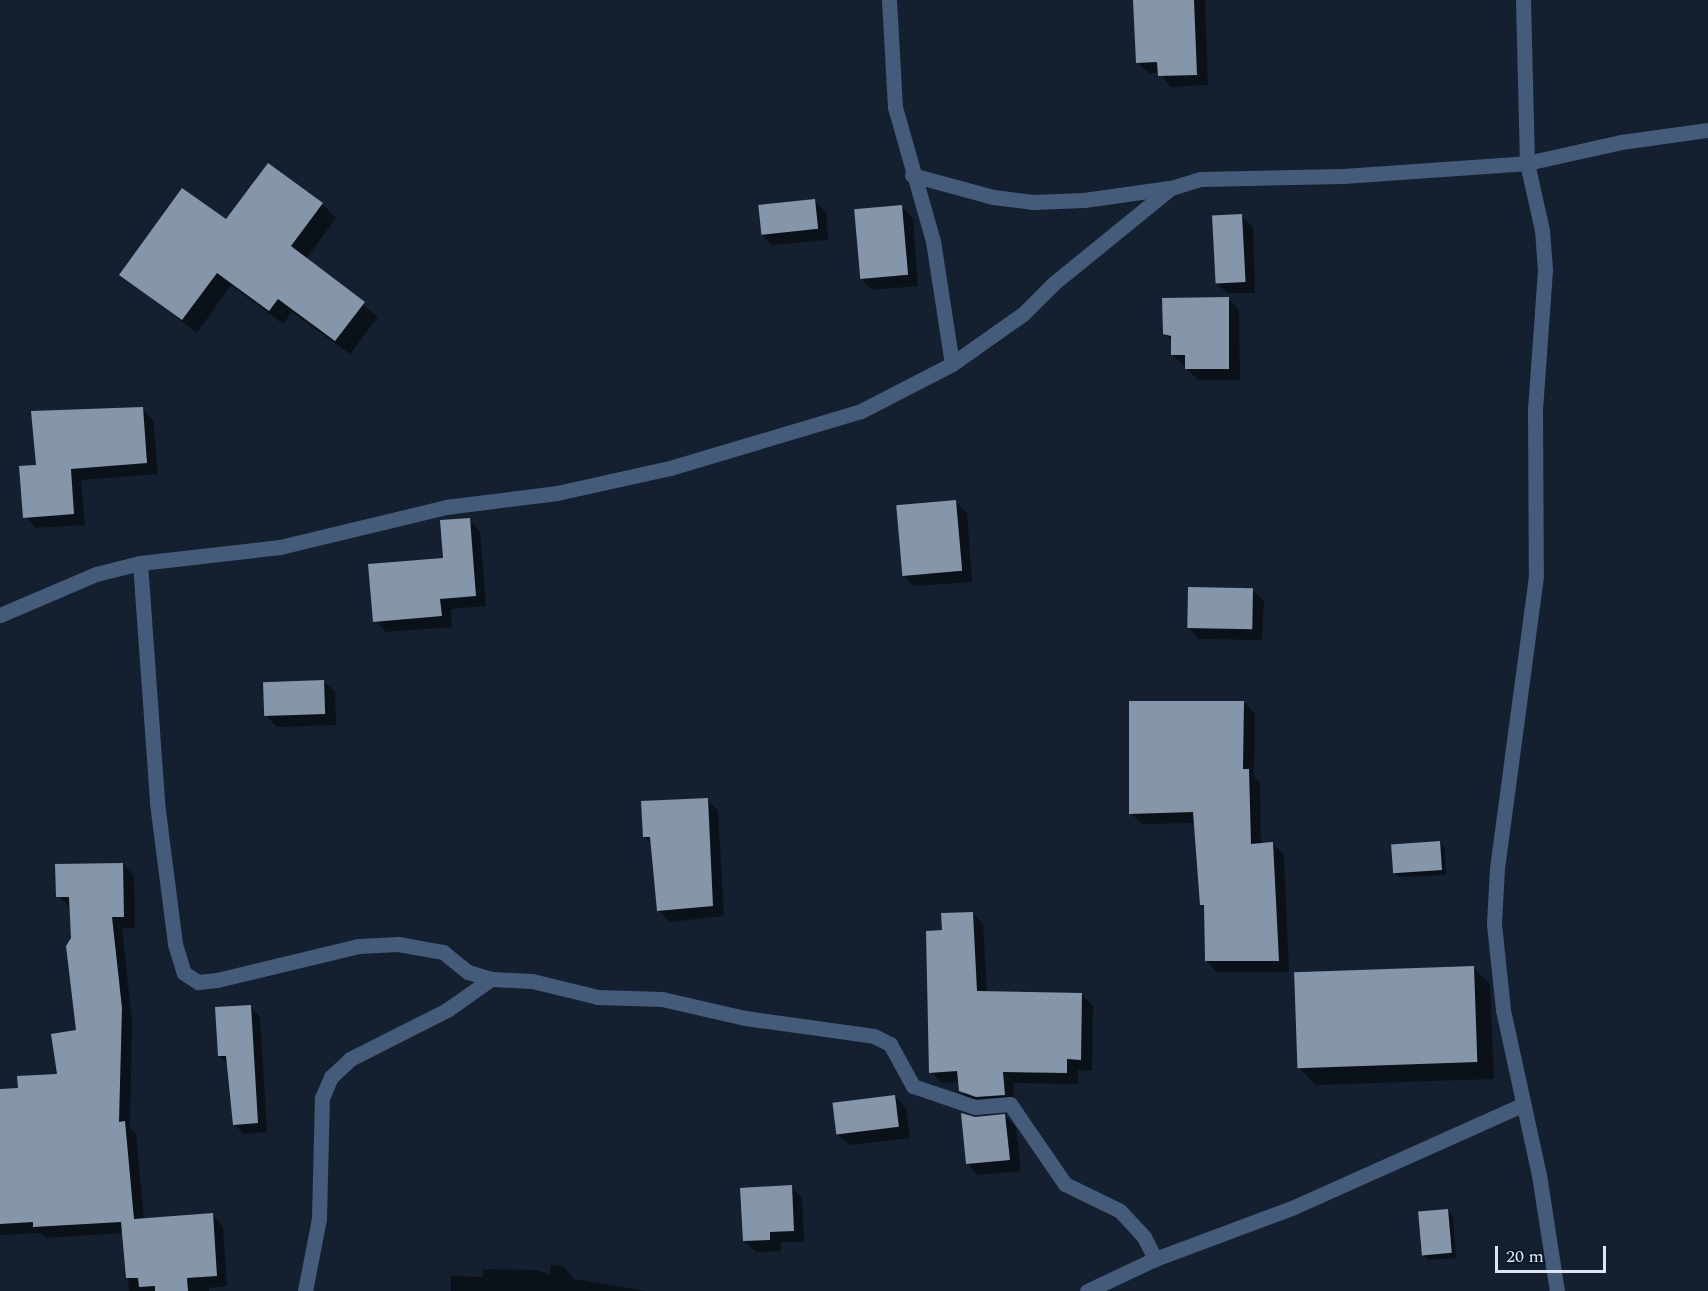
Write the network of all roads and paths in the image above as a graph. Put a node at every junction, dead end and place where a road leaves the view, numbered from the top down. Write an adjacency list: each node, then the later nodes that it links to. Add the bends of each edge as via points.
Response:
1 (889, 0): 5 (street, via 895,107)
2 (1523, 0): 4 (street)
3 (1708, 130): 4 (street, via 1621,142)
4 (1527, 163): 6 (street, via 1343,176 1201,179); 11 (street, via 1542,230 1545,270 1535,409 1536,576 1497,868 1494,924 1503,1010)
5 (912, 175): 6 (street, via 993,197 1033,202 1084,200); 7 (street, via 933,241)
6 (1171, 188): 7 (street, via 1054,283 1023,314)
7 (952, 364): 8 (street, via 861,411 669,468 557,493 446,507 280,547)
8 (140, 563): 9 (street, via 96,574); 10 (street, via 157,804 175,945 184,973 198,982 217,980 359,946 398,944 443,952 468,972)
9 (0, 615)
10 (491, 980): 12 (street, via 532,981 598,996 662,999 745,1018 874,1036 890,1044 913,1086 975,1107 1010,1104 1065,1184 1120,1211 1144,1237); 13 (street, via 447,1010 350,1059 332,1077 322,1098 319,1218)
11 (1521, 1105): 12 (street, via 1294,1207); 15 (street, via 1539,1175)
12 (1155, 1259): 14 (street)
13 (305, 1291)
14 (1087, 1291)
15 (1557, 1291)

